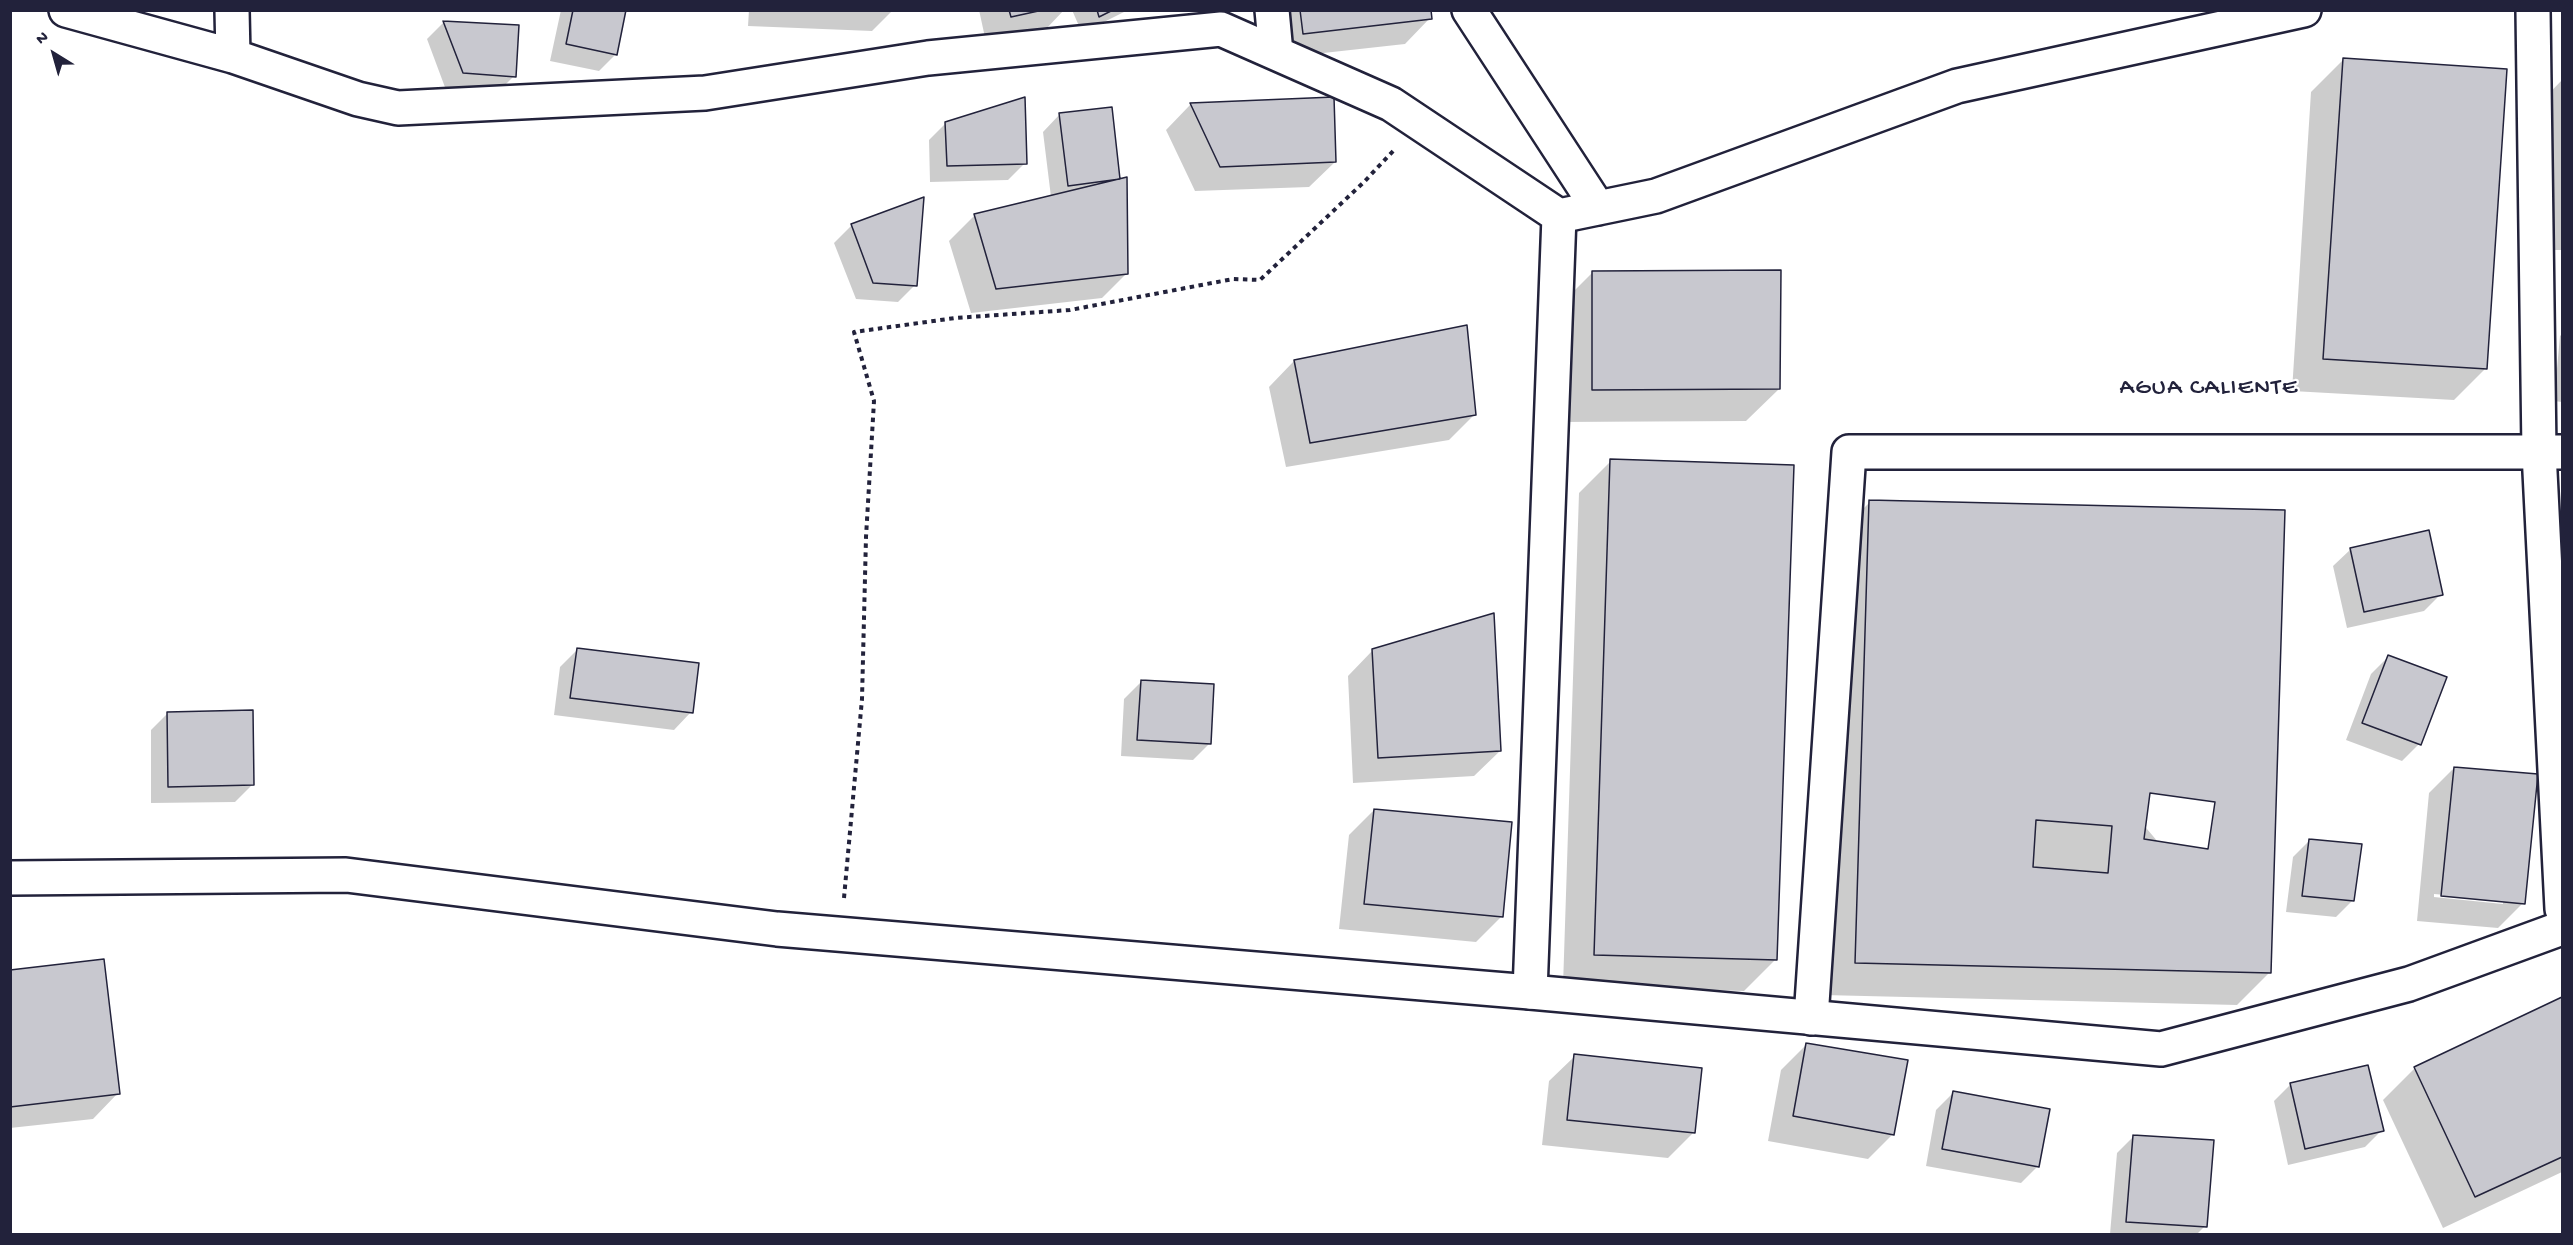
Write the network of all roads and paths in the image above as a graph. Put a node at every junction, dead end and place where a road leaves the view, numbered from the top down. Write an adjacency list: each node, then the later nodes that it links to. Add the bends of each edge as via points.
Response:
1 (66, 10): 8 (street)
2 (232, 10): 8 (street)
3 (1272, 10): 7 (street)
4 (1469, 10): 10 (street)
5 (2304, 10): 10 (street, via 1957,86 1656,196)
6 (2533, 10): 12 (street)
7 (1276, 54): 8 (street, via 1221,29 928,58 705,93 398,108 358,99); 9 (street, via 1391,104)
8 (233, 56)
9 (1420, 123): 11 (street); 16 (path, via 1260,280 1233,279 1070,310 955,318 854,332 874,401 862,699)
10 (1598, 208): 11 (street)
11 (1558, 216): 17 (street)
12 (2551, 452): 14 (street); 18 (street, via 1849,452)
13 (10, 878): 16 (street, via 346,875)
14 (2562, 909)
15 (2562, 928): 18 (street, via 2409,984 2161,1049)
16 (840, 935): 17 (street)
17 (1530, 992): 18 (street)
18 (1811, 1018)

